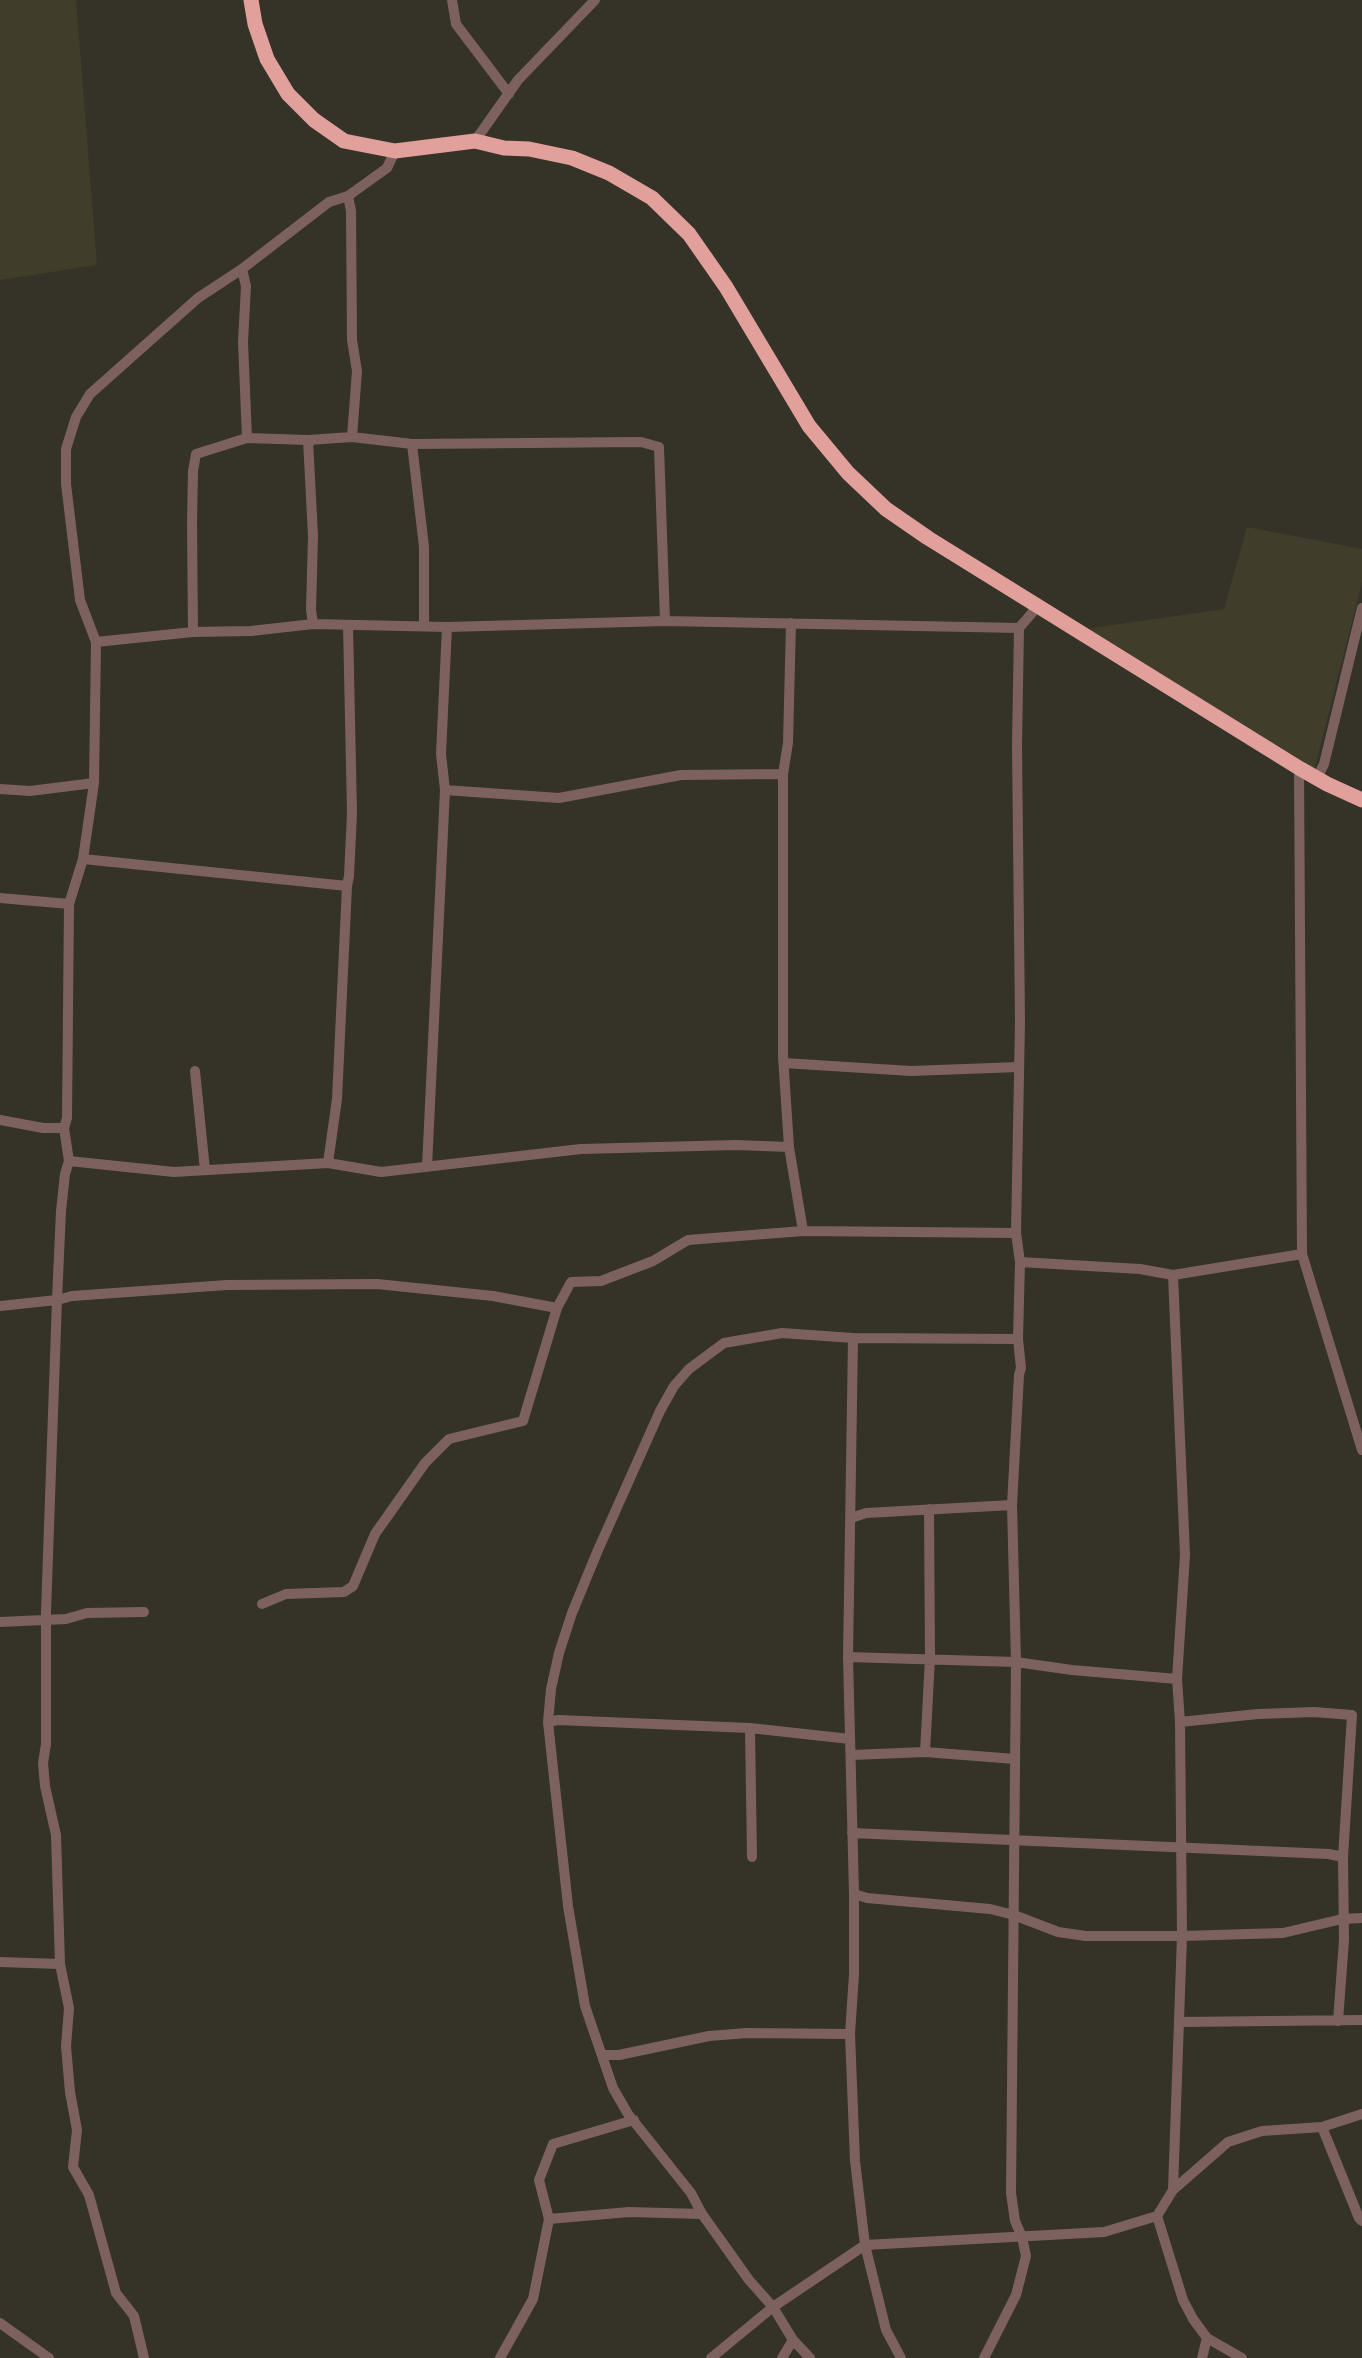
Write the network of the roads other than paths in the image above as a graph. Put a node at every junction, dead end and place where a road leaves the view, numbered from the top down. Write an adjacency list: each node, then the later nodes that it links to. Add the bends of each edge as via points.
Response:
1 (251, 0): 6 (highway, via 267,59 288,94 314,120 344,141)
2 (452, 0): 4 (street, via 456,24)
3 (595, 0): 4 (street)
4 (509, 94): 5 (street)
5 (475, 141): 6 (highway); 13 (highway, via 572,158 609,173 652,198 689,234 714,269 809,426 848,473 886,509)
6 (395, 152): 7 (street, via 387,168)
7 (348, 196): 8 (street, via 329,202); 9 (street, via 352,340 357,371)
8 (242, 268): 10 (street, via 246,286 243,342); 23 (street, via 198,298 90,393 76,417 66,449 66,484 80,600)
9 (352, 437): 11 (street); 12 (street)
10 (247, 438): 11 (street); 22 (street, via 196,454 192,512)
11 (309, 440): 17 (street)
12 (412, 444): 15 (street, via 641,442 658,447); 19 (street, via 424,547)
13 (1038, 606): 21 (street); 24 (highway)
14 (1361, 614): 26 (street, via 1324,764)
15 (665, 621): 16 (street); 20 (street)
16 (791, 623): 21 (street); 25 (street, via 788,743)
17 (313, 624): 18 (street); 22 (street)
18 (348, 625): 19 (street); 32 (street, via 352,813)
19 (424, 626): 20 (street)
20 (447, 627): 29 (street, via 441,754)
21 (1019, 628): 36 (street)
22 (193, 632): 23 (street)
23 (96, 642): 27 (street)
24 (1299, 768): 26 (highway); 47 (street)
25 (783, 774): 29 (street, via 681,775 559,798); 35 (street)
26 (1317, 778): 30 (highway)
27 (94, 783): 28 (street, via 30,791); 31 (street)
28 (0, 789)
29 (445, 790): 43 (street)
30 (1362, 800)
31 (83, 859): 32 (street); 34 (street)
32 (346, 886): 42 (street, via 337,1099)
33 (0, 898): 34 (street)
34 (69, 904): 39 (street)
35 (784, 1064): 36 (street, via 911,1071); 40 (street)
36 (1019, 1067): 46 (street)
37 (195, 1071): 44 (street)
38 (0, 1120): 39 (street)
39 (64, 1128): 41 (street)
40 (789, 1147): 43 (street, via 581,1149); 45 (street)
41 (69, 1161): 44 (street, via 174,1172); 50 (street, via 61,1210)
42 (328, 1163): 43 (street, via 381,1173); 44 (street)
43 (427, 1167)
44 (205, 1170)
45 (802, 1231): 46 (street); 52 (street, via 688,1240 653,1261 601,1281 571,1282)
46 (1016, 1233): 48 (street)
47 (1302, 1254): 49 (street); 55 (street)
48 (1020, 1262): 49 (street, via 1140,1269); 54 (street)
49 (1173, 1275): 66 (street, via 1185,1555)
50 (57, 1300): 51 (street); 52 (street, via 227,1285 377,1284 492,1296); 61 (street)
51 (0, 1306)
52 (557, 1308): 59 (street, via 523,1421 449,1439 425,1463 375,1534 353,1586 344,1592 286,1594)
53 (853, 1338): 54 (street); 58 (street); 67 (street, via 782,1333 724,1343 689,1369 674,1386 572,1613 551,1689)
54 (1018, 1339): 56 (street, via 1021,1368)
55 (1362, 1450)
56 (1012, 1505): 57 (street); 65 (street)
57 (929, 1509): 58 (street, via 866,1513); 64 (street)
58 (851, 1518): 63 (street)
59 (262, 1604)
60 (144, 1612): 61 (street, via 87,1612)
61 (46, 1620): 62 (street); 85 (street, via 43,1763 56,1835)
62 (0, 1622)
63 (848, 1657): 64 (street); 70 (street)
64 (930, 1658): 65 (street); 71 (street)
65 (1016, 1662): 66 (street); 73 (street)
66 (1177, 1679): 68 (street)
67 (548, 1722): 69 (street); 90 (street, via 568,1906 585,2006)
68 (1180, 1722): 76 (street); 78 (street, via 1314,1712 1352,1715)
69 (750, 1728): 70 (street); 77 (street)
70 (850, 1739): 72 (street)
71 (925, 1752): 72 (street); 73 (street)
72 (852, 1755): 74 (street)
73 (1015, 1759): 75 (street)
74 (852, 1833): 75 (street); 79 (street)
75 (1014, 1840): 76 (street); 80 (street)
76 (1180, 1847): 78 (street); 83 (street)
77 (752, 1857)
78 (1343, 1857): 82 (street)
79 (854, 1894): 80 (street); 89 (street)
80 (1014, 1915): 83 (street, via 1058,1932 1086,1936); 99 (street, via 1011,2193)
81 (1362, 1918): 82 (street)
82 (1342, 1919): 83 (street, via 1283,1933); 87 (street)
83 (1182, 1936): 88 (street)
84 (0, 1962): 85 (street)
85 (60, 1964): 106 (street, via 69,2008 66,2046 77,2130 73,2167 88,2195 116,2293 134,2316)
86 (1362, 2020): 87 (street)
87 (1338, 2021): 88 (street)
88 (1179, 2022): 94 (street)
89 (850, 2034): 90 (street, via 709,2036); 100 (street, via 855,2161)
90 (603, 2055): 92 (street, via 613,2088)
91 (1362, 2114): 93 (street)
92 (634, 2121): 95 (street, via 691,2193); 97 (street, via 553,2144 539,2180)
93 (1322, 2127): 94 (street, via 1262,2131 1228,2142); 98 (street)
94 (1173, 2190): 96 (street)
95 (702, 2214): 97 (street, via 629,2212); 101 (street)
96 (1157, 2216): 99 (street, via 1104,2232); 103 (street, via 1183,2300)
97 (549, 2219): 107 (street, via 533,2299)
98 (1362, 2221)
99 (1022, 2237): 100 (street); 112 (street, via 1026,2256 1016,2295)
100 (865, 2245): 101 (street); 111 (street, via 886,2331)
101 (773, 2307): 104 (street); 108 (street)
102 (0, 2323): 105 (street)
103 (1206, 2338): 113 (street); 114 (street)
104 (793, 2340): 109 (street); 110 (street)
105 (49, 2358)
106 (144, 2358)
107 (500, 2358)
108 (711, 2358)
109 (782, 2358)
110 (810, 2358)
111 (901, 2358)
112 (984, 2358)
113 (1202, 2358)
114 (1242, 2358)

